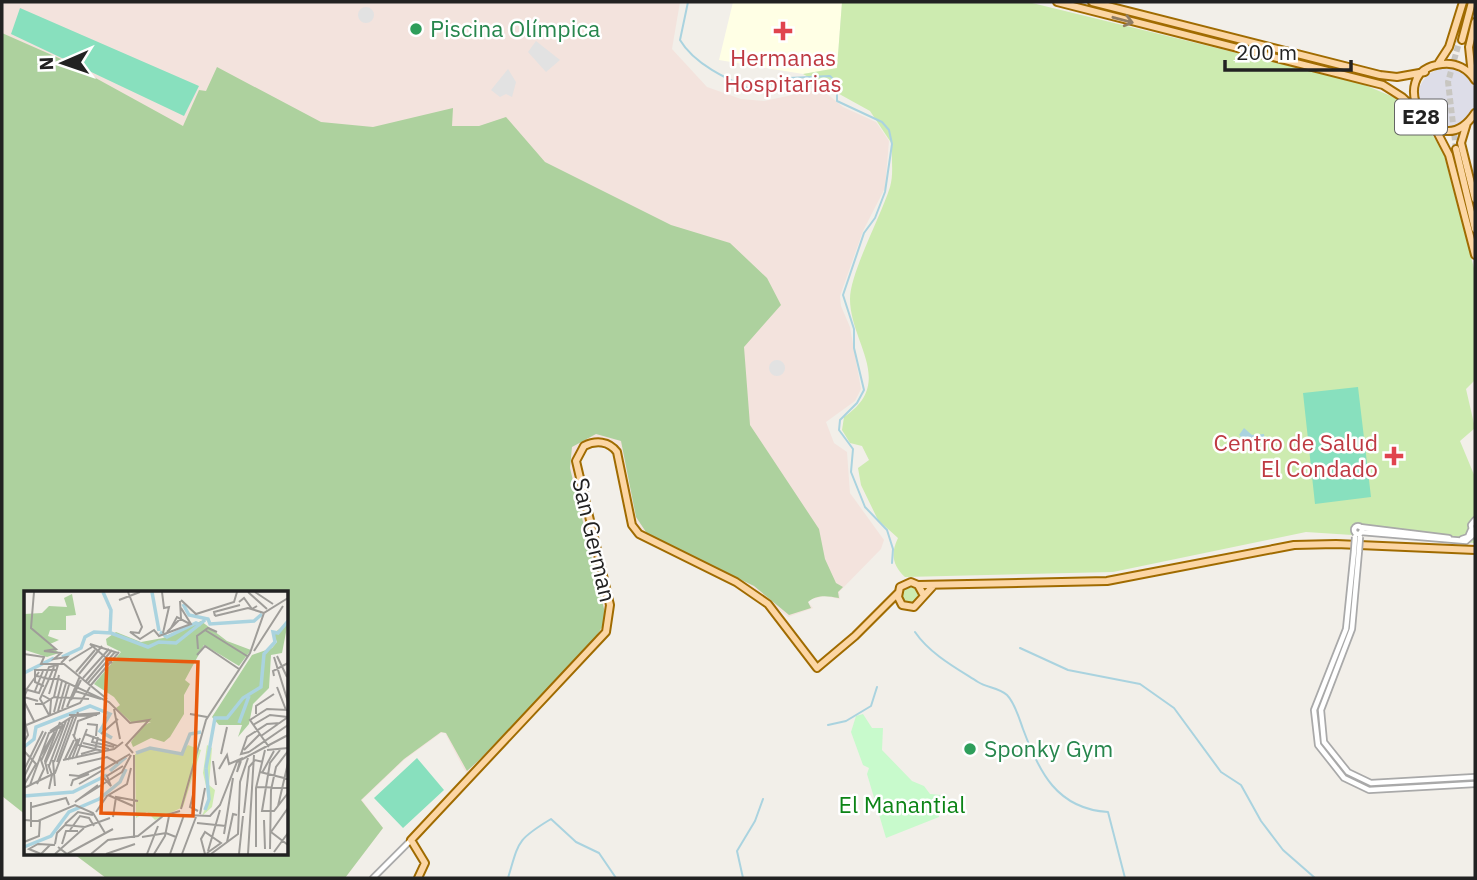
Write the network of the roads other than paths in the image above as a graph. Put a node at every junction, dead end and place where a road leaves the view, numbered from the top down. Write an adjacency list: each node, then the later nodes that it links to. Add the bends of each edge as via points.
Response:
1 (1058, 2): 4 (main road, E28)
2 (1463, 2): 7 (main road, via 1449,47)
3 (1471, 2): 6 (main road)
4 (1088, 4): 8 (main road, E28, via 1380,75); 10 (main road, E28, one-way to 10, via 1383,85)
5 (1475, 22): 9 (main road, via 1469,47)
6 (1461, 39)
7 (1437, 65): 8 (main road, E28); 9 (main road, via 1453,64)
8 (1425, 72): 10 (main road, E28, via 1415,90)
9 (1474, 78)
10 (1418, 112): 12 (main road, E28)
11 (1473, 117): 12 (main road, E28, via 1451,129); 13 (main road, via 1461,144)
12 (1433, 126): 16 (main road, via 1449,155)
13 (1475, 199)
14 (1475, 222): 15 (main road, via 1457,148)
15 (1475, 229)
16 (1475, 256)
17 (1475, 520): 18 (street, via 1471,524)
18 (1474, 532): 20 (street, bridge, via 1466,541 1358,533)
19 (1475, 550): 22 (main road, via 1294,545 1107,581)
20 (1356, 551): 27 (street, via 1352,629 1321,710 1324,742 1348,772 1371,783); 28 (street, via 1346,629 1314,710 1318,745 1344,778 1369,790)
21 (918, 585): 22 (main road); 23 (main road, via 907,583); 24 (main road)
22 (934, 585): 24 (main road)
23 (898, 593): 25 (main road); 26 (main road)
24 (923, 594): 25 (main road, via 914,607)
25 (902, 604): 26 (main road)
26 (886, 607): 29 (main road, San German, via 817,668 768,604 736,582 639,534 632,525 617,452 605,443 589,444 576,461 610,606 606,632)
27 (1475, 777)
28 (1475, 784)
29 (411, 840): 30 (street); 31 (main road, via 425,863)
30 (373, 878)
31 (418, 878)

